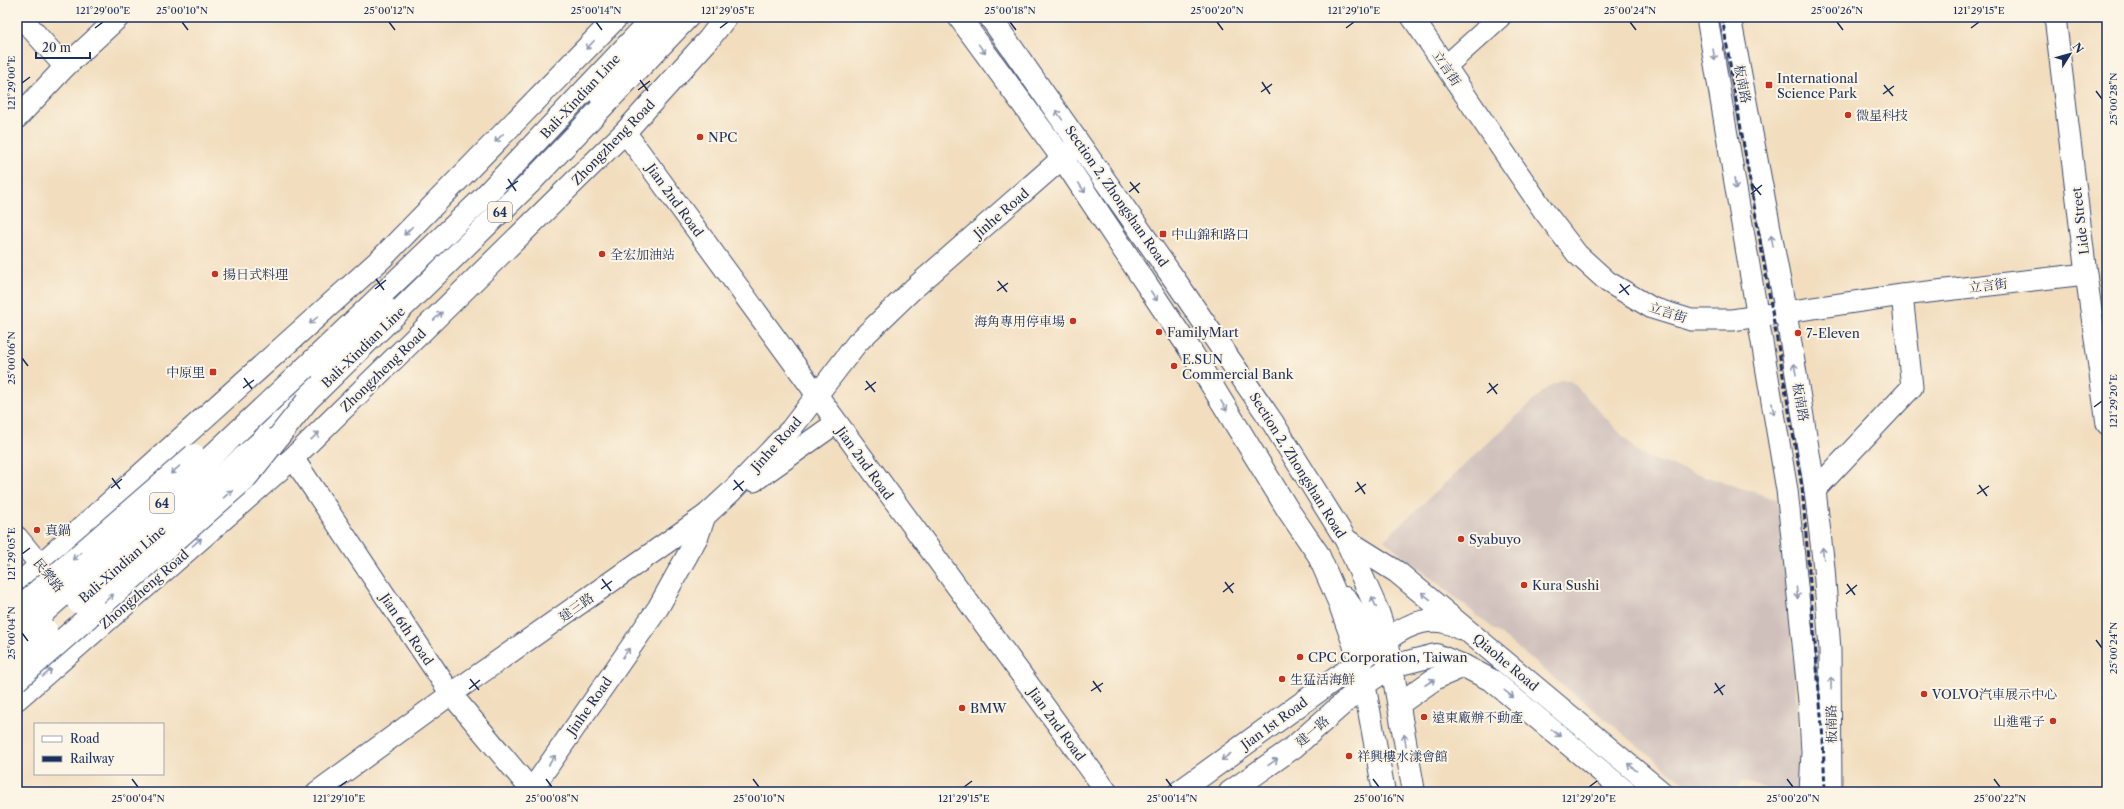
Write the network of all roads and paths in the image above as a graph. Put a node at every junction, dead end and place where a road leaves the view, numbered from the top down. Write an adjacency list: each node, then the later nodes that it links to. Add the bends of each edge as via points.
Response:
1 (21, 17): 16 (street)
2 (119, 17): 16 (street)
3 (617, 17): 35 (main road, one-way to 35, via 382,258)
4 (654, 17): 25 (main road, Bali-Xindian Line / 64, via 481,200)
5 (670, 17): 38 (main road, via 520,180 430,268)
6 (688, 17): 27 (main road, Bali-Xindian Line / 64, via 529,184)
7 (726, 17): 18 (main road, Zhongzheng Road)
8 (959, 17): 20 (main road, Section 2, Zhongshan Road, one-way to 20)
9 (990, 17): 19 (main road, Section 2, Zhongshan Road, one-way to 9)
10 (1412, 17): 15 (street, 立言街)
11 (1500, 17): 15 (street)
12 (1707, 17): 24 (street, 板南路, one-way to 24)
13 (1730, 17): 23 (street, 板南路, one-way to 13)
14 (2055, 17): 21 (street, Lide Street)
15 (1446, 66): 24 (street, 立言街, via 1544,211 1577,254 1608,282 1652,308 1691,320)
16 (65, 67): 17 (street)
17 (17, 118)
18 (625, 132): 26 (street, Jian 2nd Road); 30 (main road, Zhongzheng Road, one-way to 18)
19 (1080, 143): 20 (street, Jinhe Road); 34 (main road, Section 2, Zhongshan Road, via 1273,423)
20 (1063, 159): 26 (street, Jinhe Road, via 913,289 857,343); 36 (main road, Section 2, Zhongshan Road, one-way to 36, via 1189,348 1288,510 1318,554)
21 (2086, 274): 22 (street, 立言街); 29 (street, Lide Street)
22 (1902, 295): 23 (street, 立言街); 31 (street, via 1912,387)
23 (1786, 313): 24 (street, 立言街); 31 (street, 板南路, one-way to 23)
24 (1757, 317): 65 (street, 板南路, one-way to 65, via 1787,490 1809,701 1812,752)
25 (305, 368): 39 (main road, one-way to 39, bridge, via 181,465); 41 (main road, Bali-Xindian Line / 64, bridge, via 89,572)
26 (818, 395): 28 (street, Jian 2nd Road); 32 (street, Jinhe Road, via 754,469)
27 (307, 401): 45 (main road, Bali-Xindian Line / 64, bridge); 49 (main road, one-way to 27, bridge, via 245,479)
28 (836, 423): 32 (street, 建三路); 58 (street, Jian 2nd Road)
29 (2107, 424)
30 (293, 458): 40 (main road, Zhongzheng Road, one-way to 30); 51 (street, Jian 6th Road)
31 (1815, 490): 66 (street, 板南路, one-way to 31, via 1830,650)
32 (705, 516): 51 (street, 建三路); 56 (street, Jinhe Road, one-way to 32, via 658,608 698,536)
33 (17, 537): 35 (street, 民樂路)
34 (1346, 540): 42 (main road, Section 2, Zhongshan Road, one-way to 34, via 1378,612); 44 (main road, Qiaohe Road, one-way to 34, via 1397,572)
35 (41, 566): 37 (main road); 38 (street, 民樂路)
36 (1329, 580): 42 (main road); 46 (main road, Section 2, Zhongshan Road, via 1340,602)
37 (17, 586)
38 (70, 601): 40 (street, 民樂路); 43 (main road)
39 (17, 609)
40 (95, 632): 52 (main road, Zhongzheng Road, one-way to 40)
41 (17, 636)
42 (1383, 642): 44 (main road, Jian 1st Road, via 1422,621 1434,620 1454,626); 46 (main road, Jian 1st Road); 47 (main road, Section 2, Zhongshan Road)
43 (17, 647)
44 (1489, 647): 64 (main road, Qiaohe Road, one-way to 44)
45 (17, 656)
46 (1360, 661): 50 (main road, Section 2, Zhongshan Road); 59 (main road, Jian 1st Road, one-way to 59)
47 (1392, 666): 48 (main road, Qiaohe Road, via 1436,655); 50 (main road, 建一路); 54 (main road, Section 2, Zhongshan Road)
48 (1464, 666): 54 (main road, one-way to 48, via 1436,678); 63 (main road, Qiaohe Road, one-way to 63, via 1493,681)
49 (17, 680)
50 (1366, 684): 53 (main road, 建一路); 55 (main road, Section 2, Zhongshan Road)
51 (451, 694): 56 (street, Jian 6th Road); 57 (street, 建三路)
52 (17, 699)
53 (1346, 701): 55 (main road, via 1357,703 1364,709); 60 (main road, 建一路, one-way to 53, via 1294,747)
54 (1399, 704): 62 (main road, Section 2, Zhongshan Road, one-way to 54)
55 (1373, 727): 61 (main road, Section 2, Zhongshan Road)
56 (532, 791)
57 (317, 792)
58 (1107, 792)
59 (1179, 792)
60 (1230, 792)
61 (1384, 792)
62 (1414, 792)
63 (1626, 792)
64 (1662, 792)
65 (1810, 792)
66 (1831, 792)

